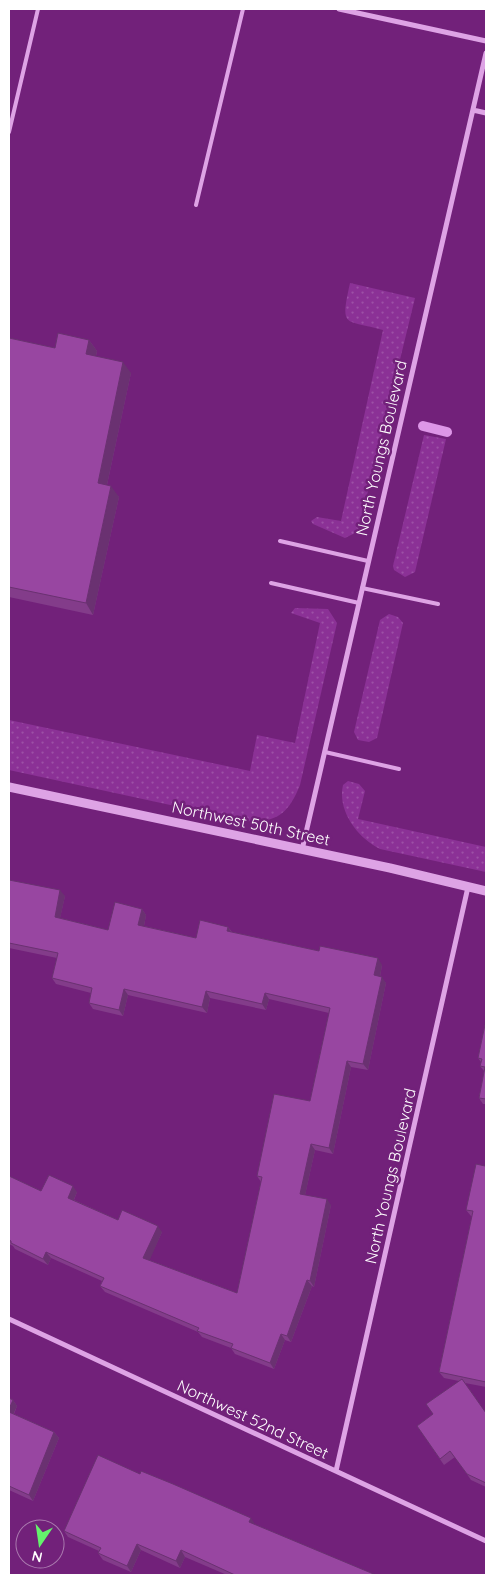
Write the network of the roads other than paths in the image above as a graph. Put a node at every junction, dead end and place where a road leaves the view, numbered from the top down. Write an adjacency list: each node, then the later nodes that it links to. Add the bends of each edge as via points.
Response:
1 (38, 9): 8 (lane)
2 (243, 9): 9 (lane)
3 (339, 9): 4 (street)
4 (486, 40)
5 (486, 53): 6 (street, North Youngs Boulevard)
6 (473, 110): 7 (street); 11 (street, North Youngs Boulevard)
7 (486, 113)
8 (9, 132)
9 (196, 205)
10 (280, 540): 11 (lane)
11 (368, 561): 13 (street, North Youngs Boulevard)
12 (271, 583): 14 (lane)
13 (362, 588): 14 (street, North Youngs Boulevard); 15 (lane)
14 (359, 602): 16 (street, North Youngs Boulevard)
15 (438, 604)
16 (324, 752): 17 (lane); 19 (street, North Youngs Boulevard)
17 (399, 769)
18 (9, 787): 19 (street, Northwest 50th Street)
19 (302, 850): 20 (street, Northwest 50th Street)
20 (468, 887): 21 (street, Northwest 50th Street); 23 (street, North Youngs Boulevard)
21 (486, 891)
22 (9, 1319): 23 (street, Northwest 52nd Street)
23 (336, 1471): 24 (street, Northwest 52nd Street)
24 (486, 1541)

